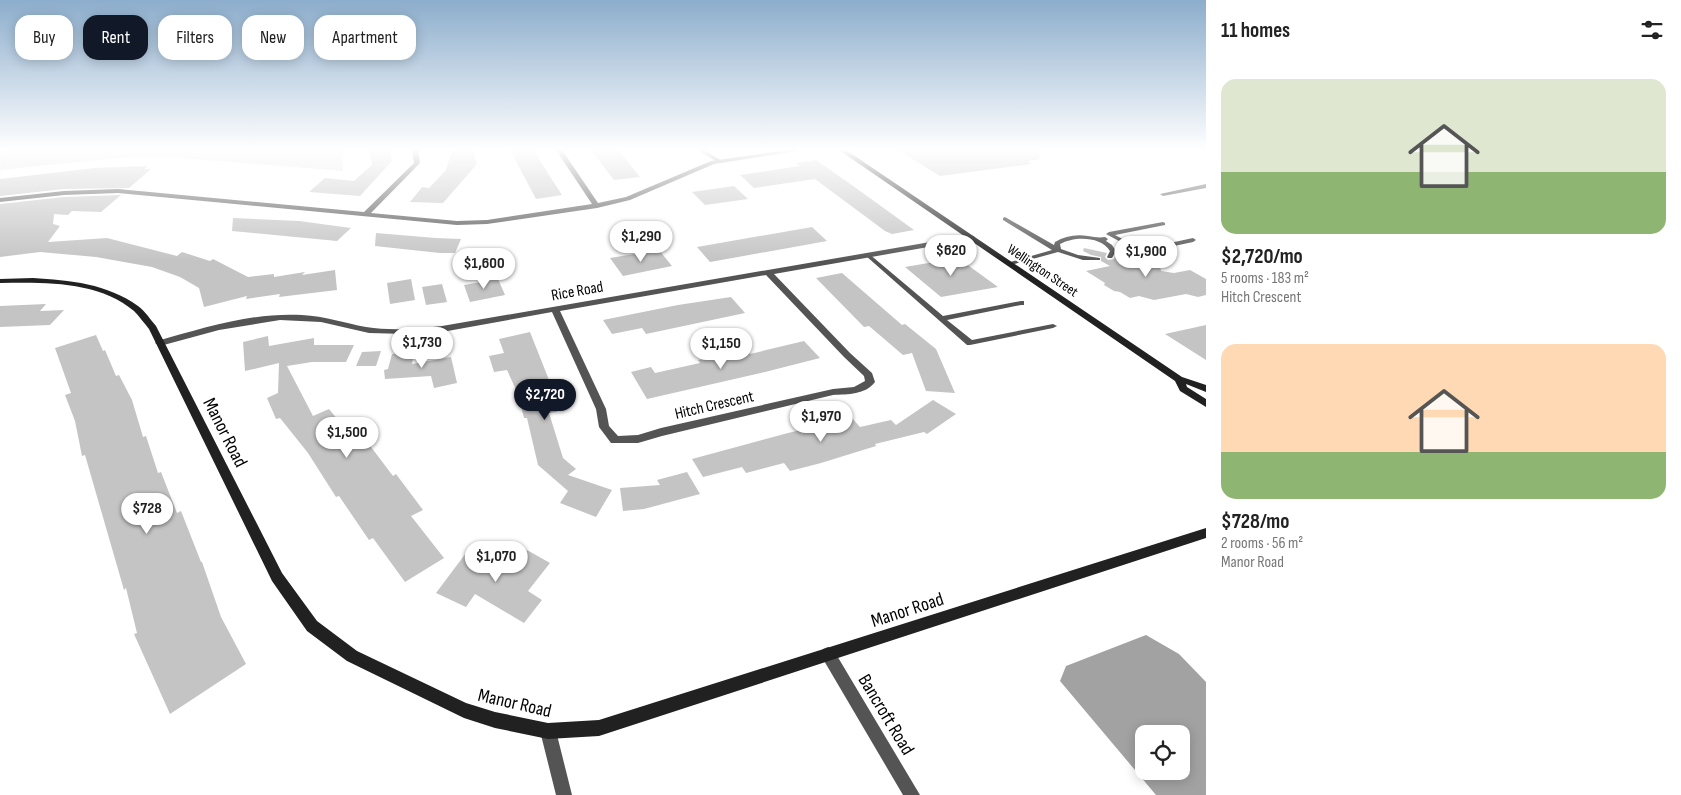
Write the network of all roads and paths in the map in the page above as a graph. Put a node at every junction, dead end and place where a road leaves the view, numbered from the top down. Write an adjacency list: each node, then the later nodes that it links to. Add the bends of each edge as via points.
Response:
1 (393, 187): 9 (street)
2 (585, 187): 8 (street)
3 (654, 187): 8 (street, via 628,199)
4 (897, 187): 12 (street, Wellington Street)
5 (1200, 187): 6 (street)
6 (1163, 194)
7 (0, 200): 9 (street, via 118,191)
8 (598, 206): 9 (street, via 472,223)
9 (366, 214)
10 (1005, 219): 16 (lane)
11 (1163, 224): 13 (lane, via 1109,234)
12 (971, 237): 17 (street, Rice Road); 20 (street, Wellington Street)
13 (1116, 238): 14 (lane); 15 (lane, via 1141,251)
14 (1100, 240): 16 (lane, via 1081,236 1062,239 1057,243); 18 (lane, via 1110,246)
15 (1193, 240)
16 (1058, 250): 19 (lane, via 1076,257); 20 (lane)
17 (868, 255): 21 (street, Rice Road); 25 (lane)
18 (1110, 256)
19 (1098, 259)
20 (1009, 264): 28 (street, Wellington Street)
21 (768, 272): 24 (street, Rice Road); 24 (street, Hitch Crescent, via 869,375 870,382 854,390 833,392 638,440 615,440 604,427 601,409)
22 (0, 281): 27 (street, Manor Road, via 52,282 99,290 131,305 153,328)
23 (1021, 302): 25 (lane)
24 (554, 310): 27 (street, Rice Road, via 417,332 370,330 322,319 268,318)
25 (941, 318): 26 (lane, via 970,343)
26 (1053, 326)
27 (160, 343): 33 (street, Manor Road, via 277,577 307,622 352,656 464,710)
28 (1179, 379): 29 (street, Wellington Street); 30 (street, Wellington Street, via 1184,389)
29 (1206, 389)
30 (1206, 404)
31 (1206, 533): 32 (street, Manor Road)
32 (828, 654): 33 (street, Manor Road, via 599,728); 35 (street, Bancroft Road)
33 (548, 731): 34 (street)
34 (564, 795)
35 (912, 795)

